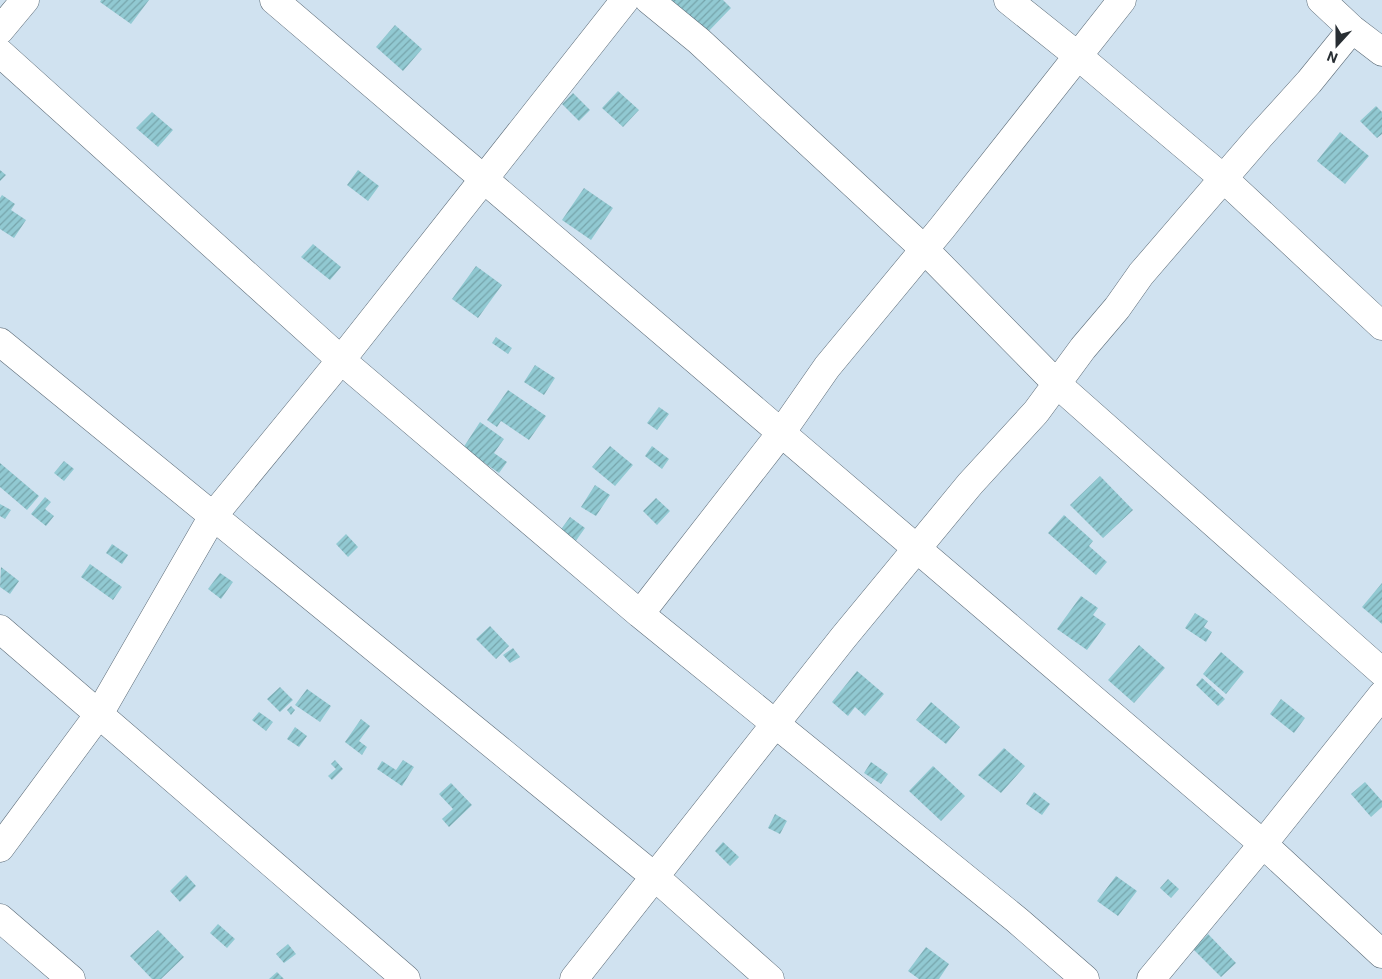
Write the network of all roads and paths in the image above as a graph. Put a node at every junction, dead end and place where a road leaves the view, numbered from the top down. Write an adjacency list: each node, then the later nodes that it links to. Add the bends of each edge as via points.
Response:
1 (26, 0): 9 (street)
2 (274, 0): 14 (street)
3 (625, 0): 14 (street)
4 (649, 0): 15 (street, via 699,41)
5 (1008, 0): 12 (street)
6 (1122, 0): 12 (street)
7 (1321, 0): 8 (street)
8 (1352, 29): 10 (street); 13 (street)
9 (0, 30)
10 (1382, 52)
11 (0, 53): 18 (street)
12 (1078, 56): 13 (street); 15 (street)
13 (1224, 178): 16 (street); 19 (street, via 1141,274)
14 (484, 179): 18 (street); 20 (street)
15 (924, 249): 19 (street); 20 (street, via 827,367)
16 (1382, 326)
17 (0, 342): 21 (street)
18 (342, 360): 21 (street); 23 (street)
19 (1057, 384): 22 (street); 25 (street)
20 (781, 433): 22 (street); 23 (street)
21 (213, 516): 27 (street); 31 (street)
22 (917, 549): 28 (street); 29 (street)
23 (640, 614): 28 (street)
24 (0, 629): 27 (street)
25 (1382, 672)
26 (1382, 695): 29 (street)
27 (99, 714): 30 (street); 35 (street)
28 (776, 723): 31 (street); 38 (street)
29 (1263, 844): 33 (street); 39 (street)
30 (0, 848)
31 (655, 877): 36 (street); 37 (street)
32 (0, 918): 34 (street)
33 (1382, 954)
34 (71, 979)
35 (406, 979)
36 (574, 979)
37 (770, 979)
38 (1084, 979)
39 (1151, 979)

